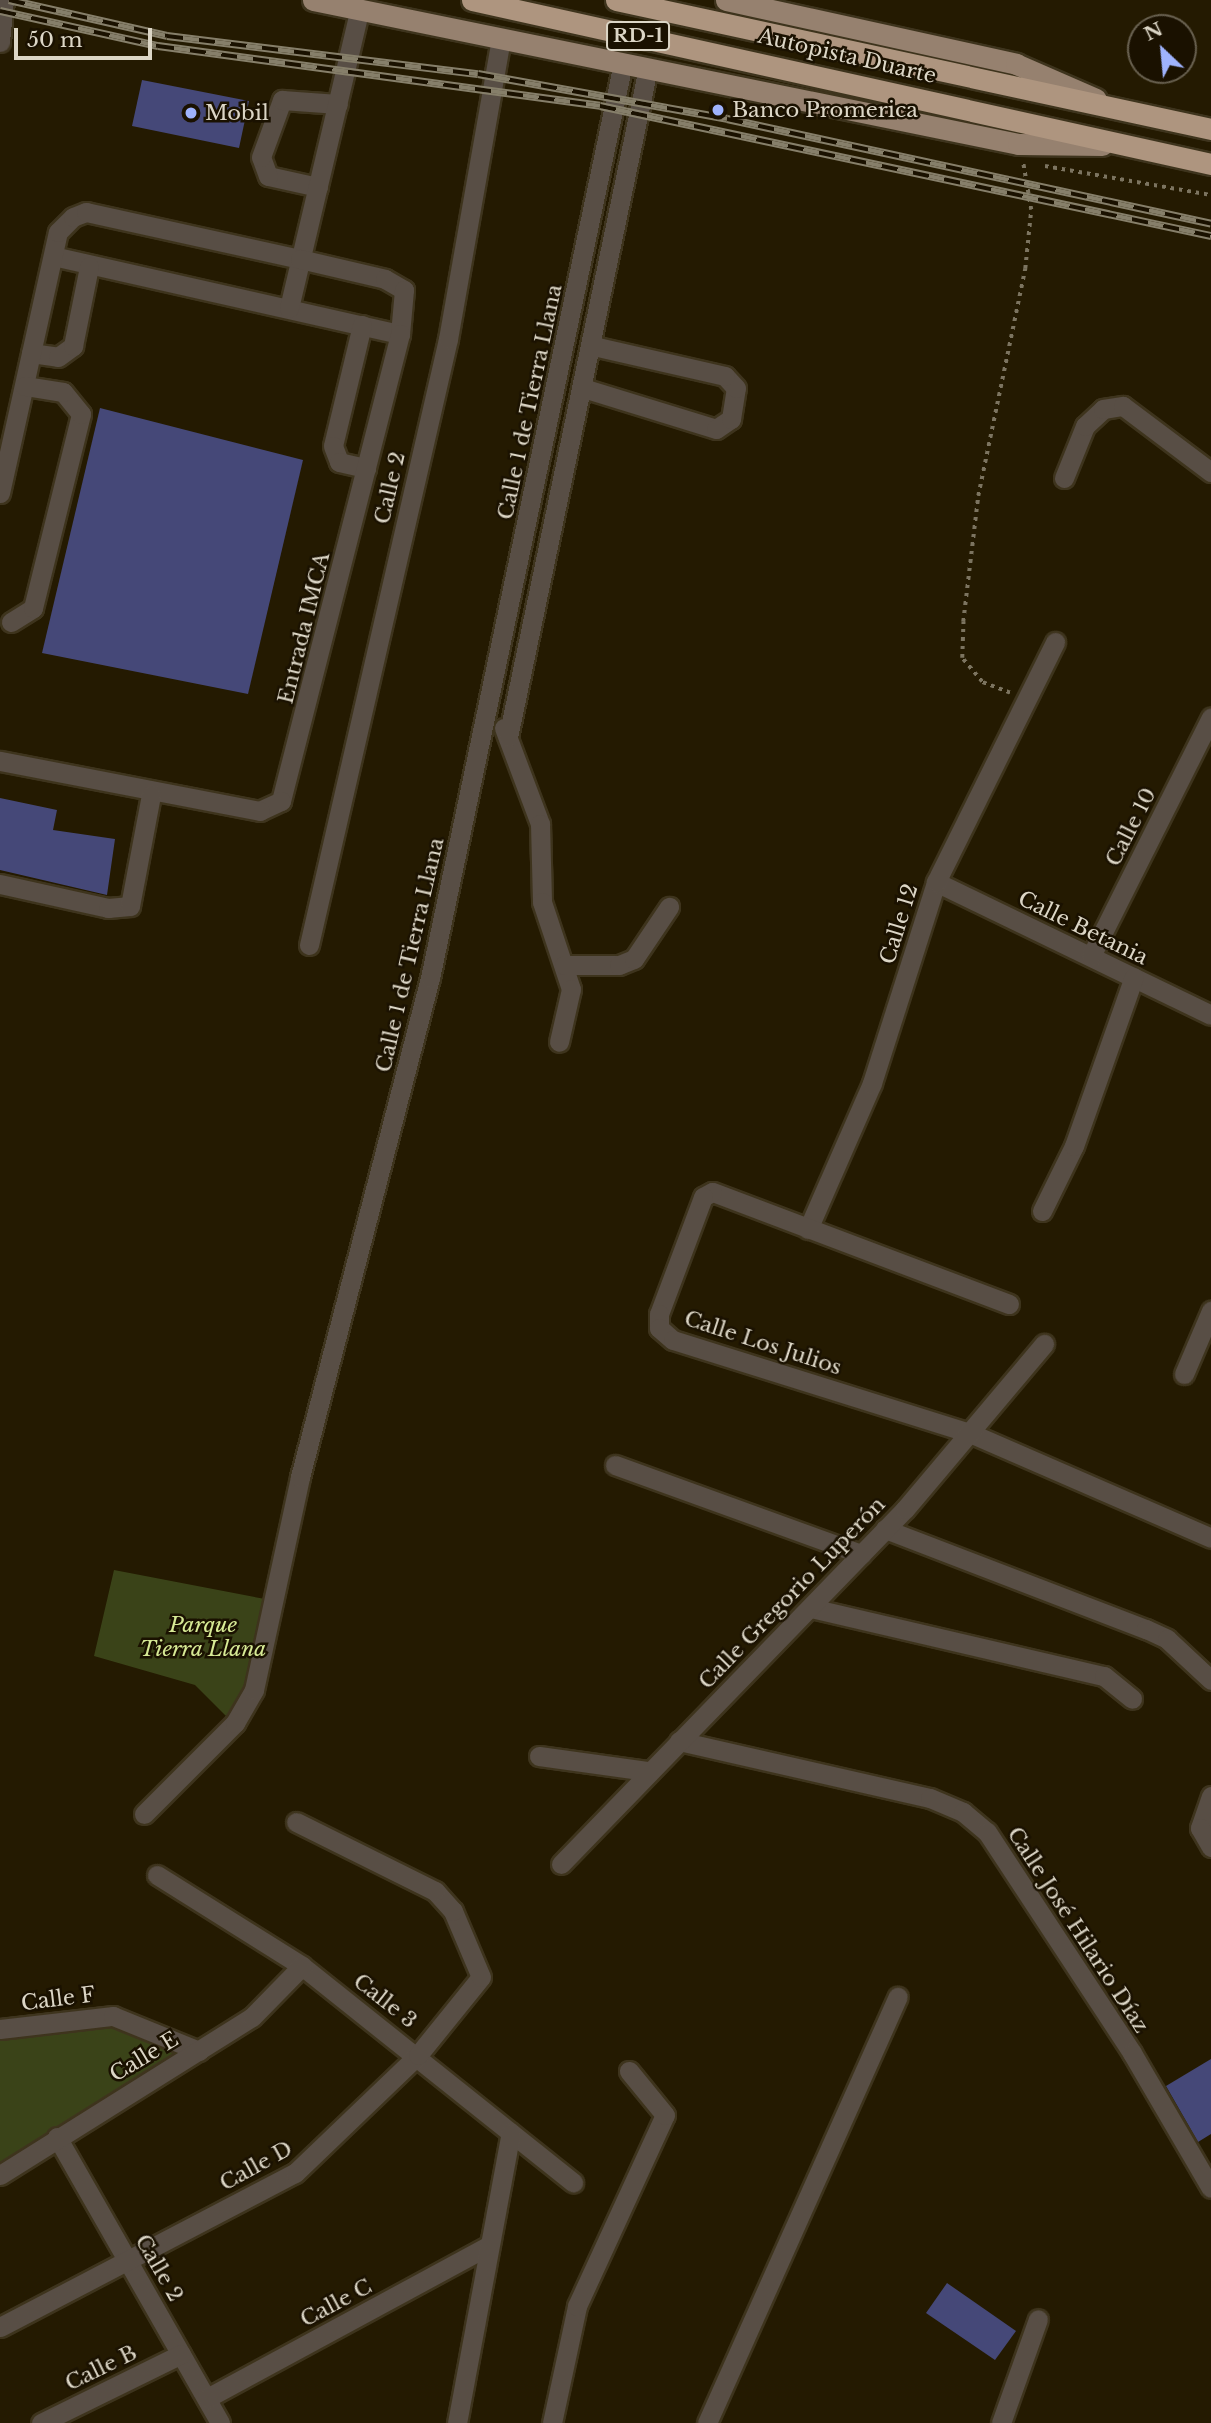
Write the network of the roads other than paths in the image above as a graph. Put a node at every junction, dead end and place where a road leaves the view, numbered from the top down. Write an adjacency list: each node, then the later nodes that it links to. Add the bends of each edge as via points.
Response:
1 (4, 0): 8 (street)
2 (313, 0): 6 (main road)
3 (472, 0): 14 (highway, Autopista Duarte / RD-1)
4 (616, 0): 12 (highway, Autopista Duarte / RD-1)
5 (726, 0): 12 (main road, Autopista Duarte, via 1016,64)
6 (359, 11): 7 (main road); 11 (street)
7 (501, 39): 9 (main road); 41 (street, Calle 2, via 448,339)
8 (0, 42)
9 (623, 63): 10 (main road); 33 (street, Calle 1 de Tierra Llana)
10 (648, 68): 14 (main road, via 1020,153); 23 (street)
11 (338, 104): 16 (street); 16 (street, via 282,100 261,157 268,176)
12 (1123, 111): 13 (highway, Autopista Duarte / RD-1)
13 (1211, 130)
14 (1126, 145): 15 (highway, Autopista Duarte / RD-1)
15 (1211, 164)
16 (318, 187): 18 (street)
17 (53, 256): 18 (street, Entrada IMCA, via 64,225 86,212); 19 (street); 24 (street, Entrada IMCA)
18 (300, 259): 20 (street); 22 (street, Entrada IMCA, via 396,282 407,297)
19 (89, 267): 20 (street); 24 (street, via 74,346 58,357)
20 (289, 308): 21 (street)
21 (362, 325): 22 (street); 27 (street, via 333,446 339,462)
22 (400, 334): 27 (street, Entrada IMCA)
23 (593, 346): 26 (street); 26 (street, via 725,376 736,388 730,419 716,429)
24 (31, 353): 25 (street, Entrada IMCA)
25 (24, 386): 30 (street, Entrada IMCA); 31 (street, via 62,392 81,414 33,608)
26 (583, 388): 35 (street)
27 (366, 468): 37 (street, Entrada IMCA, via 281,801 260,811)
28 (1211, 472): 29 (street, via 1123,406 1103,409 1084,426)
29 (1063, 478)
30 (0, 493)
31 (11, 622)
32 (1055, 642): 38 (street, Calle 12, via 1030,701)
33 (492, 701): 35 (street); 65 (street, Calle 1 de Tierra Llana, via 430,978 300,1477 254,1690 235,1723)
34 (1211, 718): 42 (street, Calle 10)
35 (508, 737): 43 (street, via 540,824 542,902)
36 (0, 761): 37 (street, Entrada IMCA)
37 (151, 795): 39 (street, via 136,899 130,906 108,908)
38 (936, 882): 42 (street, Calle Betania); 48 (street, Calle 12, via 872,1083)
39 (0, 884)
40 (669, 907): 43 (street, via 634,958 619,965)
41 (309, 945)
42 (1091, 956): 44 (street, Calle Betania)
43 (564, 965): 46 (street, via 571,989)
44 (1134, 977): 45 (street, Calle Betania); 47 (street, via 1073,1146)
45 (1211, 1015)
46 (559, 1042)
47 (1042, 1211)
48 (808, 1229): 49 (street, Calle Los Julios); 53 (street, Calle Los Julios, via 723,1195 703,1196 659,1314 659,1328 673,1340)
49 (1009, 1304)
50 (1211, 1311): 52 (street)
51 (1044, 1344): 53 (street, Calle Gregorio Luperón)
52 (1184, 1374)
53 (970, 1433): 55 (street, Calle Gregorio Luperón); 56 (street, Calle Los Julios)
54 (615, 1465): 57 (street)
55 (885, 1529): 57 (street, Calle Gregorio Luperón); 59 (street, via 1146,1629 1167,1639)
56 (1211, 1538)
57 (861, 1554): 58 (street, Calle Gregorio Luperón)
58 (810, 1608): 60 (street, via 1104,1676); 61 (street, Calle Gregorio Luperón)
59 (1211, 1680)
60 (1132, 1699)
61 (679, 1741): 63 (street, Calle Gregorio Luperón); 80 (street, Calle José Hilario Díaz, via 930,1798 963,1812 995,1844 1132,2053)
62 (539, 1756): 63 (street)
63 (647, 1771): 68 (street, Calle Gregorio Luperón)
64 (1211, 1796): 67 (street, via 1200,1828)
65 (144, 1814)
66 (296, 1822): 74 (street, Calle D, via 435,1891 453,1911 481,1977)
67 (1211, 1847)
68 (561, 1864)
69 (157, 1875): 70 (street, Calle 3)
70 (302, 1966): 73 (street, Calle E, via 251,2017); 74 (street, Calle 3)
71 (898, 1997): 91 (street)
72 (0, 2029): 73 (street, Calle F, via 113,2016)
73 (199, 2050): 77 (street, Calle E)
74 (418, 2055): 76 (street, Calle 3); 82 (street, Calle D, via 295,2173)
75 (628, 2071): 90 (street, via 665,2115 577,2306)
76 (511, 2133): 79 (street, Calle 3); 81 (street)
77 (57, 2137): 78 (street, Calle E); 82 (street, Calle 2)
78 (0, 2175)
79 (573, 2182)
80 (1211, 2188)
81 (486, 2247): 86 (street, Calle C); 89 (street)
82 (126, 2257): 84 (street, Calle D); 85 (street, Calle 2)
83 (1038, 2319): 92 (street)
84 (0, 2327)
85 (181, 2354): 86 (street, Calle 2); 87 (street, Calle B)
86 (207, 2398): 88 (street, Calle 2)
87 (41, 2423)
88 (220, 2423)
89 (457, 2423)
90 (552, 2423)
91 (707, 2423)
92 (1001, 2423)

